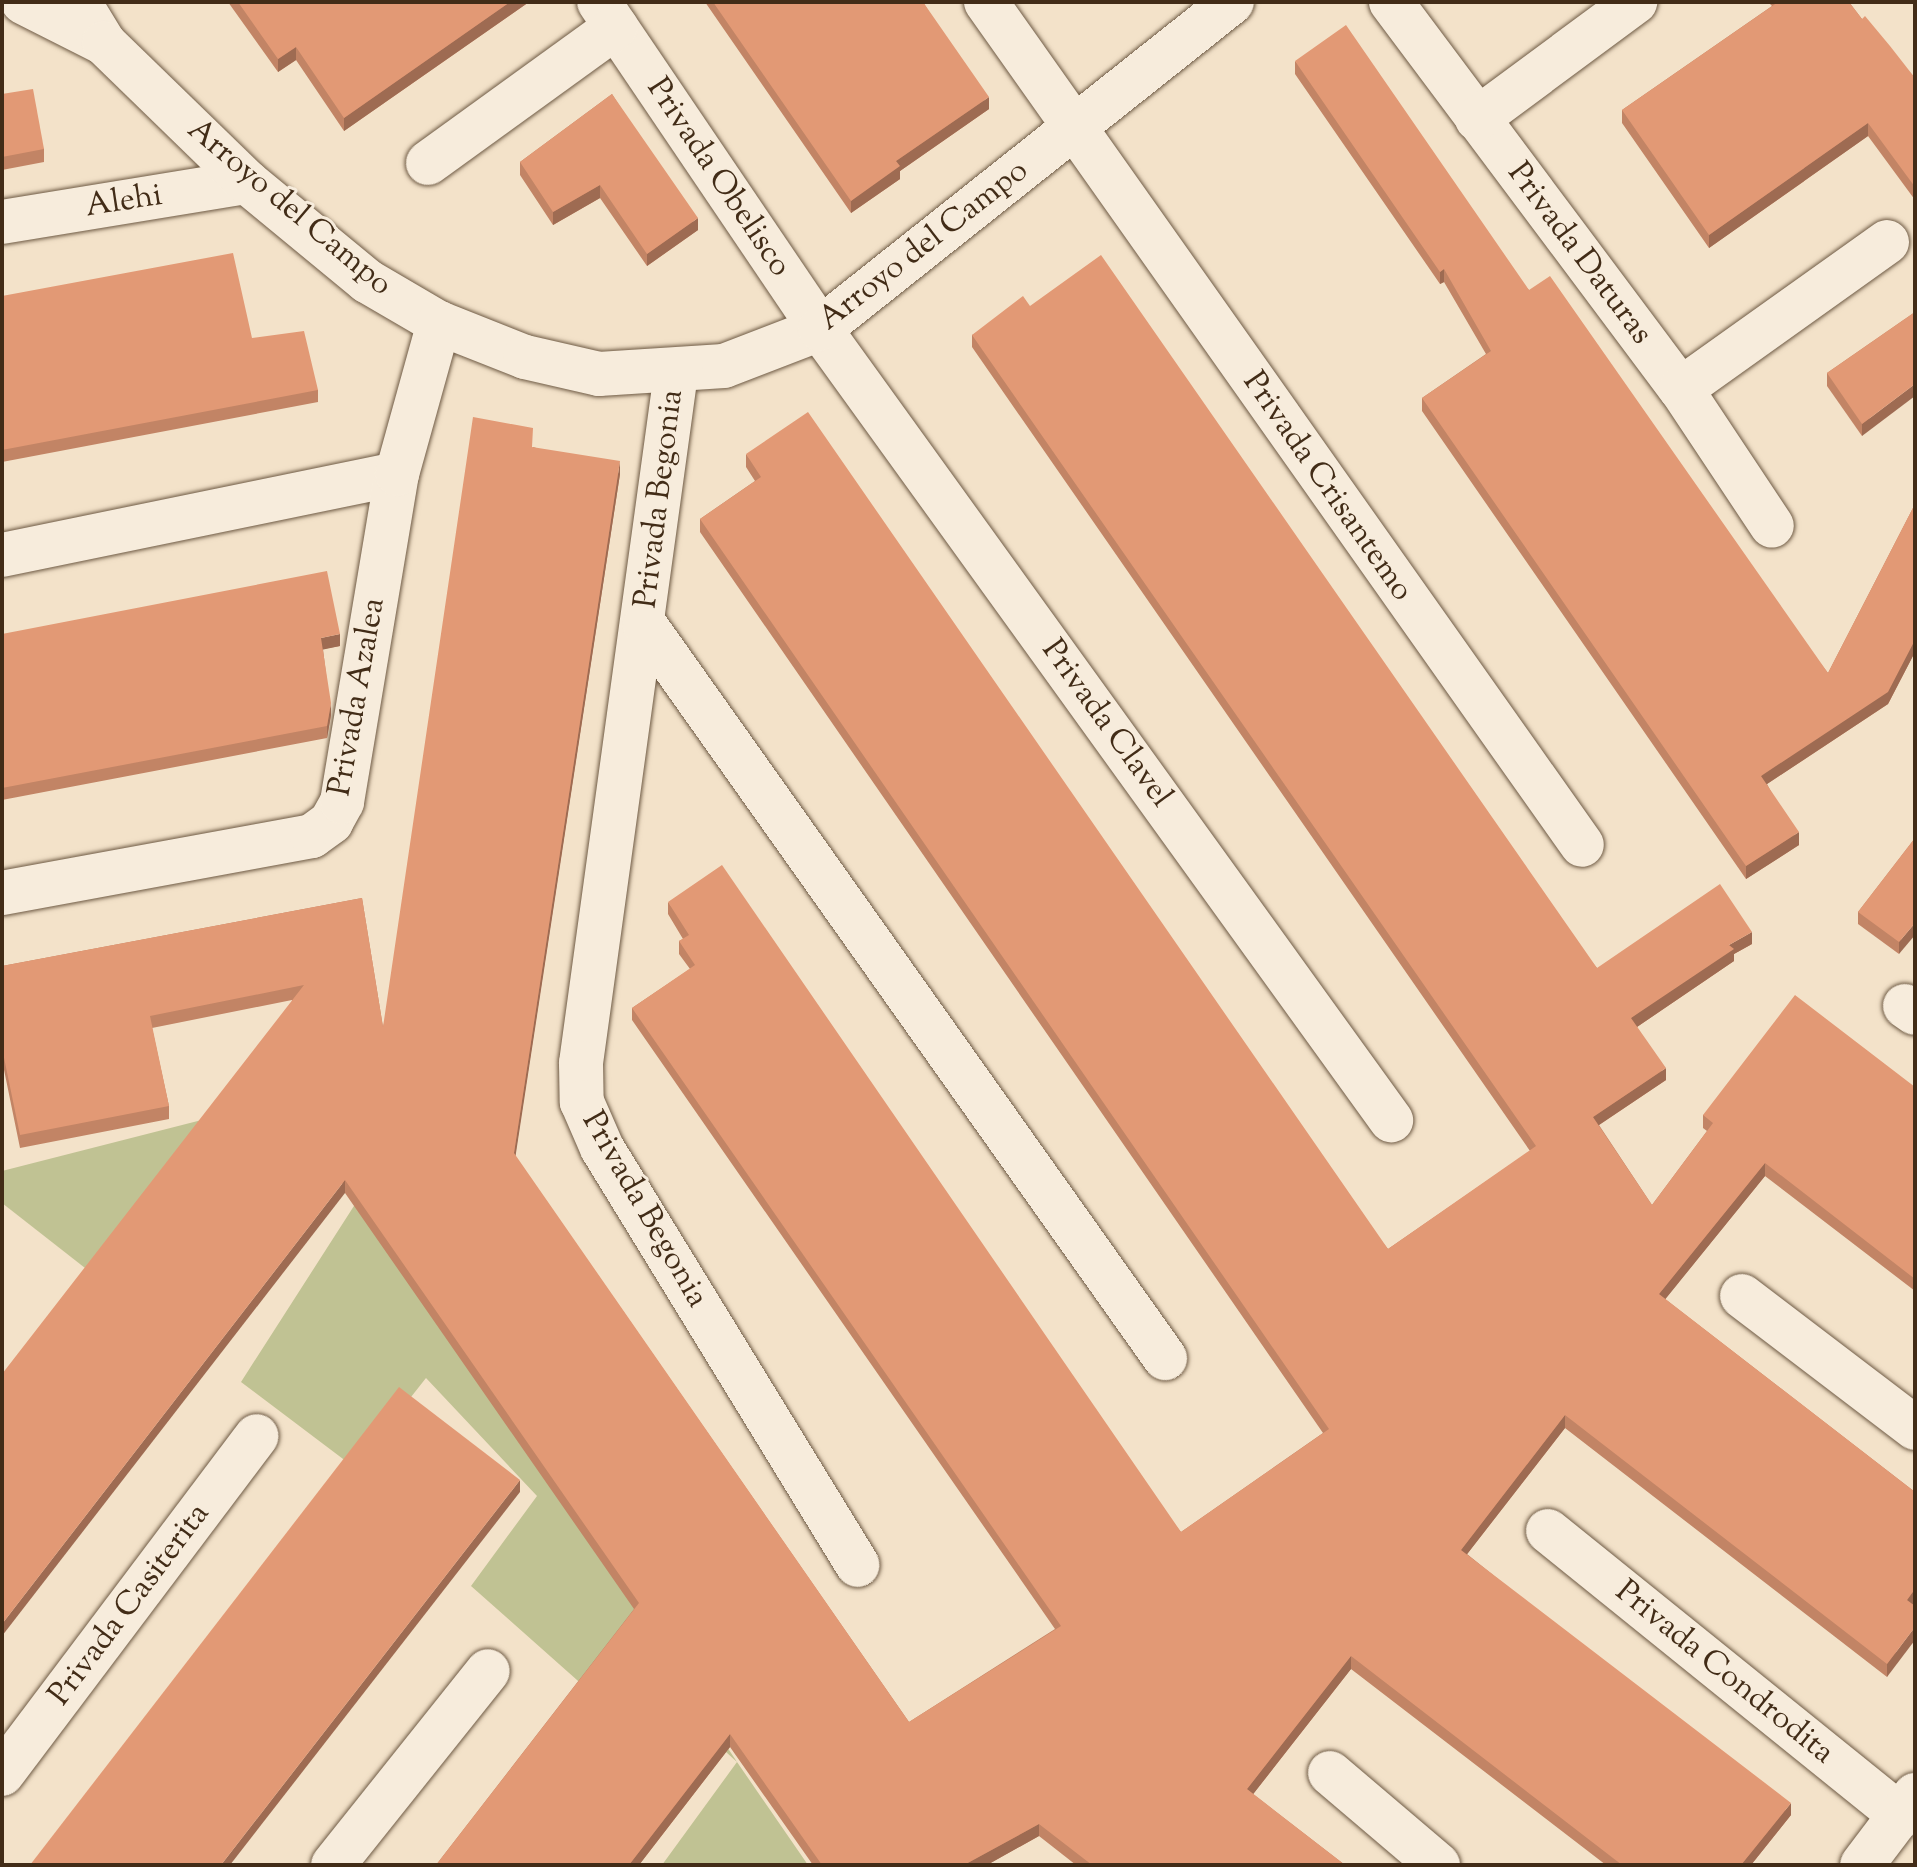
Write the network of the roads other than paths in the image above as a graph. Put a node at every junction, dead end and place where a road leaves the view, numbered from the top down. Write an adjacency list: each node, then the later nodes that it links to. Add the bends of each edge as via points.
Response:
1 (23, 2): 8 (street, Arroyo del Campo)
2 (79, 2): 8 (street, Arroyo del Campo)
3 (986, 2): 10 (street, Privada Crisantemo)
4 (1232, 2): 10 (street, Arroyo del Campo)
5 (1391, 2): 9 (street, Privada Daturas)
6 (1635, 2): 9 (street)
7 (608, 15): 11 (street, Privada Obelisco); 16 (street, Privada Obelisco)
8 (104, 43): 12 (street, Arroyo del Campo)
9 (1477, 119): 18 (street, Privada Daturas)
10 (1073, 130): 16 (street, Arroyo del Campo); 23 (street, Privada Crisantemo)
11 (428, 163)
12 (247, 182): 13 (street, Alehi); 15 (street, Arroyo del Campo, via 367,281)
13 (2, 222)
14 (1887, 242): 18 (street)
15 (439, 323): 17 (street, Arroyo del Campo, via 525,357 599,374); 19 (street, Privada Azalea)
16 (820, 329): 17 (street, Arroyo del Campo, via 724,366); 25 (street, Privada Clavel)
17 (676, 373): 22 (street, Privada Begonia)
18 (1681, 389): 20 (street, Privada Daturas)
19 (397, 474): 21 (street); 24 (street, Privada Azalea, via 342,802 331,822 312,836)
20 (1772, 526)
21 (2, 555)
22 (645, 625): 27 (street, Privada Begonia); 31 (street, Privada Begonia, via 581,1063 582,1102 602,1148)
23 (1582, 845)
24 (2, 893)
25 (1391, 1120)
26 (1742, 1296): 28 (street)
27 (1165, 1358)
28 (1915, 1428)
29 (257, 1436): 34 (street, Privada Casiterita)
30 (1548, 1531): 35 (street, Privada Condrodita)
31 (858, 1565)
32 (488, 1671): 36 (street)
33 (1330, 1773): 37 (street)
34 (2, 1774)
35 (1908, 1805): 38 (street)
36 (333, 1865)
37 (1438, 1865)
38 (1862, 1865)

